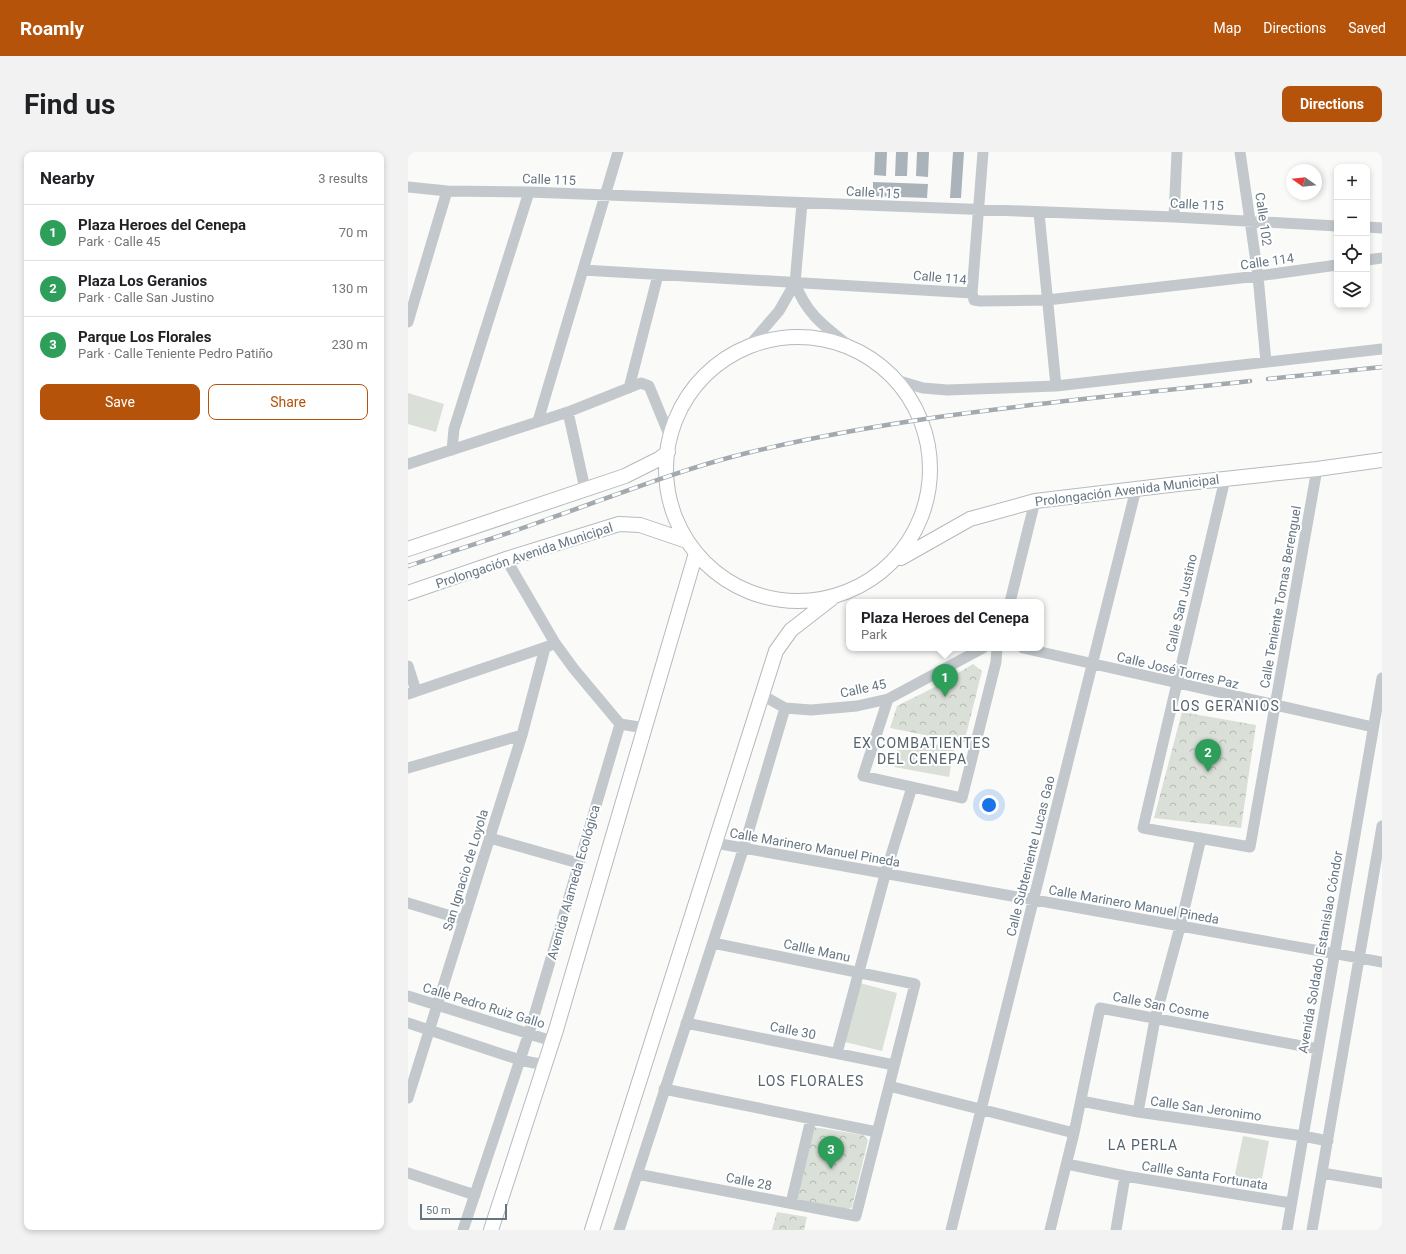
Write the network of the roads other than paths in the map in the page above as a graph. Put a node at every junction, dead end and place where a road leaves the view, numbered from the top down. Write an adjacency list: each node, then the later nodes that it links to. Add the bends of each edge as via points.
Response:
1 (618, 152): 8 (street)
2 (983, 152): 10 (street)
3 (1177, 152): 12 (street)
4 (1240, 152): 13 (street, Calle 102)
5 (408, 187): 6 (street, Calle 115)
6 (447, 191): 7 (street, Calle 115); 26 (street)
7 (529, 192): 8 (street, Calle 115); 37 (street, via 454,429)
8 (604, 196): 9 (street, Calle 115); 20 (street)
9 (802, 202): 10 (street, Calle 115); 23 (street)
10 (979, 211): 11 (street, Calle 115); 24 (street)
11 (1039, 213): 12 (street, Calle 115); 25 (street)
12 (1174, 217): 13 (street, Calle 115)
13 (1251, 222): 14 (street, Calle 115); 22 (street, Calle 102)
14 (1334, 226)
15 (1370, 227): 16 (street)
16 (1382, 228)
17 (1382, 258): 18 (street)
18 (1370, 260)
19 (1334, 265): 22 (street, Calle 114)
20 (583, 270): 21 (street, Calle 114); 35 (street)
21 (658, 275): 23 (street, Calle 114); 33 (street)
22 (1258, 276): 25 (street, Calle 114); 30 (street, Calle 102)
23 (795, 283): 24 (street, Calle 114); 27 (street, via 779,311); 28 (street, via 810,312 823,326)
24 (972, 293): 25 (street, Calle 114, via 974,300 980,301)
25 (1047, 300): 32 (street)
26 (408, 322)
27 (748, 347): 28 (main road, Prolongación Avenida Municipal, via 770,340 793,337 823,339); 36 (main road, Prolongación Avenida Municipal, via 721,362 699,383 682,408)
28 (852, 348): 31 (main road, Prolongación Avenida Municipal, via 879,364)
29 (1382, 349): 30 (street, Prolongación Avenida Municipal)
30 (1266, 362): 32 (street, Prolongación Avenida Municipal)
31 (896, 380): 32 (street, Prolongación Avenida Municipal, via 922,388 947,390); 50 (main road, Prolongación Avenida Municipal, via 910,398 923,426 930,471 926,502 915,530 907,544)
32 (1056, 386)
33 (629, 388): 34 (street); 36 (street, via 641,383 649,386)
34 (568, 412): 35 (street); 43 (street)
35 (538, 422): 37 (street)
36 (670, 437): 38 (main road, Prolongación Avenida Municipal)
37 (452, 450): 40 (street)
38 (668, 452): 43 (main road, via 625,476); 46 (main road, Prolongación Avenida Municipal, via 666,477 670,498)
39 (1382, 460): 41 (main road, Prolongación Avenida Municipal)
40 (408, 464)
41 (1317, 469): 42 (main road, Prolongación Avenida Municipal); 66 (street, Calle Teniente Tomas Berenguel)
42 (1225, 479): 44 (main road, Prolongación Avenida Municipal); 62 (street, Calle San Justino)
43 (586, 489): 47 (main road)
44 (1136, 489): 45 (main road, Prolongación Avenida Municipal); 59 (street, Calle Subteniente Lucas Gao)
45 (1035, 501): 50 (main road, Prolongación Avenida Municipal, via 970,519); 53 (street)
46 (687, 541): 48 (main road, Prolongación Avenida Municipal); 49 (main road, Prolongación Avenida Municipal, via 640,525 619,524)
47 (408, 549)
48 (696, 553): 52 (main road, Prolongación Avenida Municipal, via 718,575 758,596 789,602); 71 (main road, Avenida Alameda Ecológica)
49 (506, 559): 51 (main road, Prolongación Avenida Municipal); 54 (street)
50 (887, 567): 52 (main road, Prolongación Avenida Municipal, via 862,585)
51 (408, 593)
52 (834, 597): 64 (main road, via 790,630 776,651)
53 (1011, 599)
54 (555, 643): 55 (street); 69 (street)
55 (544, 648): 63 (street); 72 (street, San Ignacio de Loyola)
56 (977, 651): 65 (street, Calle 45)
57 (997, 651): 74 (street, via 962,798)
58 (1035, 651): 59 (street, Calle José Torres Paz)
59 (1092, 665): 62 (street, Calle José Torres Paz); 82 (street, Calle Subteniente Lucas Gao)
60 (408, 666): 63 (street)
61 (1382, 678): 68 (street, Avenida Soldado Estanislao Cóndor)
62 (1177, 684): 66 (street, Calle José Torres Paz); 77 (street, Calle San Justino, via 1143,828)
63 (412, 692)
64 (762, 695): 67 (street); 78 (main road)
65 (888, 699): 67 (street, Calle 45, via 857,706 818,710); 74 (street, via 863,776)
66 (1275, 706): 70 (street, Calle José Torres Paz); 77 (street, Calle Teniente Tomas Berenguel, via 1250,847)
67 (785, 708): 79 (street)
68 (1379, 709): 70 (street, Avenida Soldado Estanislao Cóndor)
69 (620, 724): 71 (street); 80 (street, Avenida Alameda Ecológica)
70 (1373, 727): 87 (street, Avenida Soldado Estanislao Cóndor)
71 (646, 728): 98 (main road, Avenida Alameda Ecológica)
72 (522, 735): 73 (street); 76 (street, San Ignacio de Loyola)
73 (408, 768)
74 (912, 787): 81 (street)
75 (1382, 826): 88 (street)
76 (490, 838): 80 (street); 84 (street, San Ignacio de Loyola)
77 (1201, 838): 85 (street)
78 (715, 843): 79 (street, Calle Marinero Manuel Pineda); 126 (main road)
79 (743, 850): 81 (street, Calle Marinero Manuel Pineda); 86 (street)
80 (578, 863): 97 (street, Avenida Alameda Ecológica)
81 (885, 875): 82 (street, Calle Marinero Manuel Pineda); 90 (street)
82 (1034, 901): 85 (street, Calle Marinero Manuel Pineda); 108 (street, Calle Subteniente Lucas Gao)
83 (408, 903): 84 (street)
84 (464, 920): 92 (street, San Ignacio de Loyola)
85 (1180, 927): 87 (street, Calle Marinero Manuel Pineda); 93 (street)
86 (713, 943): 90 (street, Callle Manu); 95 (street)
87 (1334, 954): 88 (street, Calle Marinero Manuel Pineda); 99 (street, Avenida Soldado Estanislao Cóndor)
88 (1359, 958): 89 (street, Calle Marinero Manuel Pineda); 114 (street)
89 (1382, 962)
90 (859, 972): 100 (street); 103 (street, Callle Manu, via 915,984)
91 (408, 996): 92 (street, Calle Pedro Ruiz Gallo)
92 (438, 1006): 96 (street, San Ignacio de Loyola); 97 (street, Calle Pedro Ruiz Gallo)
93 (1156, 1019): 99 (street, Calle San Cosme); 107 (street, Calle San Cosme, via 1100,1008); 109 (street)
94 (408, 1023): 96 (street)
95 (686, 1023): 100 (street, Calle 30); 105 (street)
96 (430, 1030): 101 (street); 106 (street, San Ignacio de Loyola)
97 (529, 1033): 98 (street, Calle Pedro Ruiz Gallo); 101 (street, Avenida Alameda Ecológica)
98 (552, 1041): 102 (main road, Avenida Alameda Ecológica)
99 (1318, 1049): 113 (street, Avenida Soldado Estanislao Cóndor)
100 (837, 1053): 103 (street, Calle 30)
101 (520, 1060): 102 (street); 121 (street, Avenida Alameda Ecológica)
102 (544, 1065): 125 (main road, Avenida Alameda Ecológica)
103 (894, 1065): 104 (street)
104 (889, 1086): 108 (street); 111 (street)
105 (664, 1089): 110 (street); 118 (street)
106 (408, 1098)
107 (1081, 1101): 109 (street, Calle San Jeronimo); 112 (street, Calle San Cosme)
108 (981, 1109): 112 (street); 128 (street, Calle Subteniente Lucas Gao)
109 (1138, 1112): 113 (street, Calle San Jeronimo)
110 (811, 1119): 111 (street); 122 (street)
111 (877, 1132): 122 (street, Calle 28, via 856,1216)
112 (1074, 1133): 115 (street, Calle San Cosme)
113 (1303, 1136): 114 (street, Calle San Jeronimo); 123 (street, Avenida Soldado Estanislao Cóndor)
114 (1328, 1141): 116 (street)
115 (1067, 1164): 119 (street, Callle Santa Fortunata); 129 (street, Calle San Cosme)
116 (1322, 1172): 120 (street); 132 (street)
117 (408, 1173): 121 (street)
118 (637, 1174): 122 (street, Calle 28); 127 (street)
119 (1125, 1176): 123 (street, Callle Santa Fortunata); 130 (street)
120 (1382, 1183)
121 (475, 1195): 124 (street, Avenida Alameda Ecológica)
122 (791, 1203)
123 (1291, 1203): 131 (street, Avenida Soldado Estanislao Cóndor)
124 (463, 1230)
125 (491, 1230)
126 (592, 1230)
127 (619, 1230)
128 (951, 1230)
129 (1050, 1230)
130 (1116, 1230)
131 (1287, 1230)
132 (1312, 1230)

